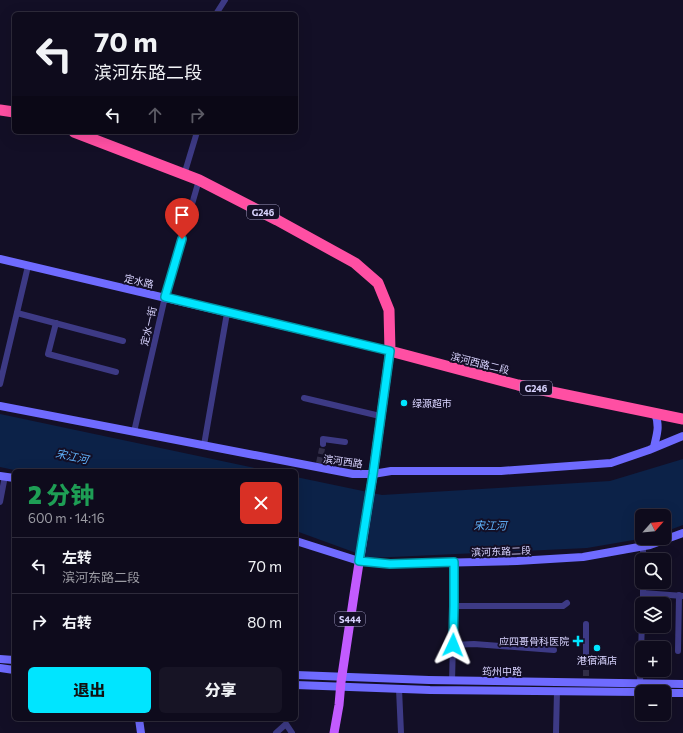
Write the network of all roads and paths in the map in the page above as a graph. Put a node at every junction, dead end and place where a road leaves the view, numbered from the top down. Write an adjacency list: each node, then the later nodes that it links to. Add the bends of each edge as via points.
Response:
1 (224, 0): 2 (street)
2 (217, 12)
3 (0, 110): 4 (highway)
4 (12, 112)
5 (79, 134): 7 (highway, G246)
6 (196, 134): 7 (street)
7 (184, 175): 8 (highway, G246)
8 (199, 180): 11 (street, 定水一街); 16 (highway, G246, via 354,263 378,283 389,310)
9 (0, 259): 10 (main road, 定水路)
10 (28, 266): 11 (main road, 定水路); 12 (street)
11 (165, 297): 13 (main road, 定水路); 24 (street, 定水一街)
12 (17, 312): 14 (street); 18 (street)
13 (227, 313): 16 (main road, 定水路); 28 (street)
14 (56, 323): 15 (street); 17 (street, via 48,354)
15 (123, 341)
16 (390, 351): 21 (highway, 滨河西路二段 / G246, via 518,385); 22 (main road, S444)
17 (116, 372)
18 (0, 384)
19 (304, 398): 22 (street)
20 (0, 406): 24 (main road, 滨河西路)
21 (655, 414): 23 (highway, 滨河西路二段 / G246); 29 (main road, via 658,430)
22 (380, 416): 30 (main road, S444)
23 (683, 420)
24 (134, 432): 28 (main road, 滨河西路)
25 (683, 436): 29 (main road, 滨河西路)
26 (345, 442): 27 (street, via 323,439)
27 (323, 444)
28 (204, 445): 30 (main road, 滨河西路, via 319,465 353,474)
29 (654, 447): 30 (main road, 滨河西路, via 611,463 501,471 391,471)
30 (373, 474): 38 (main road, S444)
31 (2, 476): 32 (main road); 33 (street)
32 (12, 478)
33 (0, 502)
34 (683, 534): 36 (main road, 滨河东路二段)
35 (298, 542): 38 (main road, 滨河东路二段)
36 (644, 546): 37 (street); 39 (main road, 滨河东路二段, via 583,557)
37 (644, 553)
38 (359, 561): 39 (main road, 滨河东路二段, via 390,564); 58 (main road, S444)
39 (454, 562): 45 (street)
40 (643, 589): 41 (street)
41 (643, 593): 42 (street); 43 (street)
42 (681, 596): 50 (street)
43 (643, 597)
44 (567, 604): 45 (street)
45 (454, 606): 48 (street)
46 (586, 624): 51 (street)
47 (642, 633): 59 (street)
48 (453, 645): 49 (street, via 474,644); 57 (street)
49 (554, 650)
50 (678, 651)
51 (586, 657)
52 (0, 659): 53 (main road)
53 (12, 660)
54 (0, 668): 55 (main road)
55 (12, 670)
56 (298, 675): 58 (main road, 筠州中路)
57 (452, 680): 58 (main road, 筠州中路); 59 (main road, 筠州中路, via 586,679)
58 (341, 682): 61 (main road, 筠州中路); 62 (main road, 筠州中路); 71 (main road, S444)
59 (640, 683): 60 (main road, 筠州中路)
60 (683, 684)
61 (298, 685)
62 (399, 689): 63 (main road, 筠州中路); 72 (street)
63 (557, 691): 64 (main road, 筠州中路); 73 (street)
64 (635, 692)
65 (671, 693): 66 (main road)
66 (683, 693)
67 (140, 721): 68 (main road)
68 (141, 733)
69 (276, 733): 70 (street, via 286,724)
70 (292, 733)
71 (334, 733)
72 (401, 733)
73 (556, 733)

